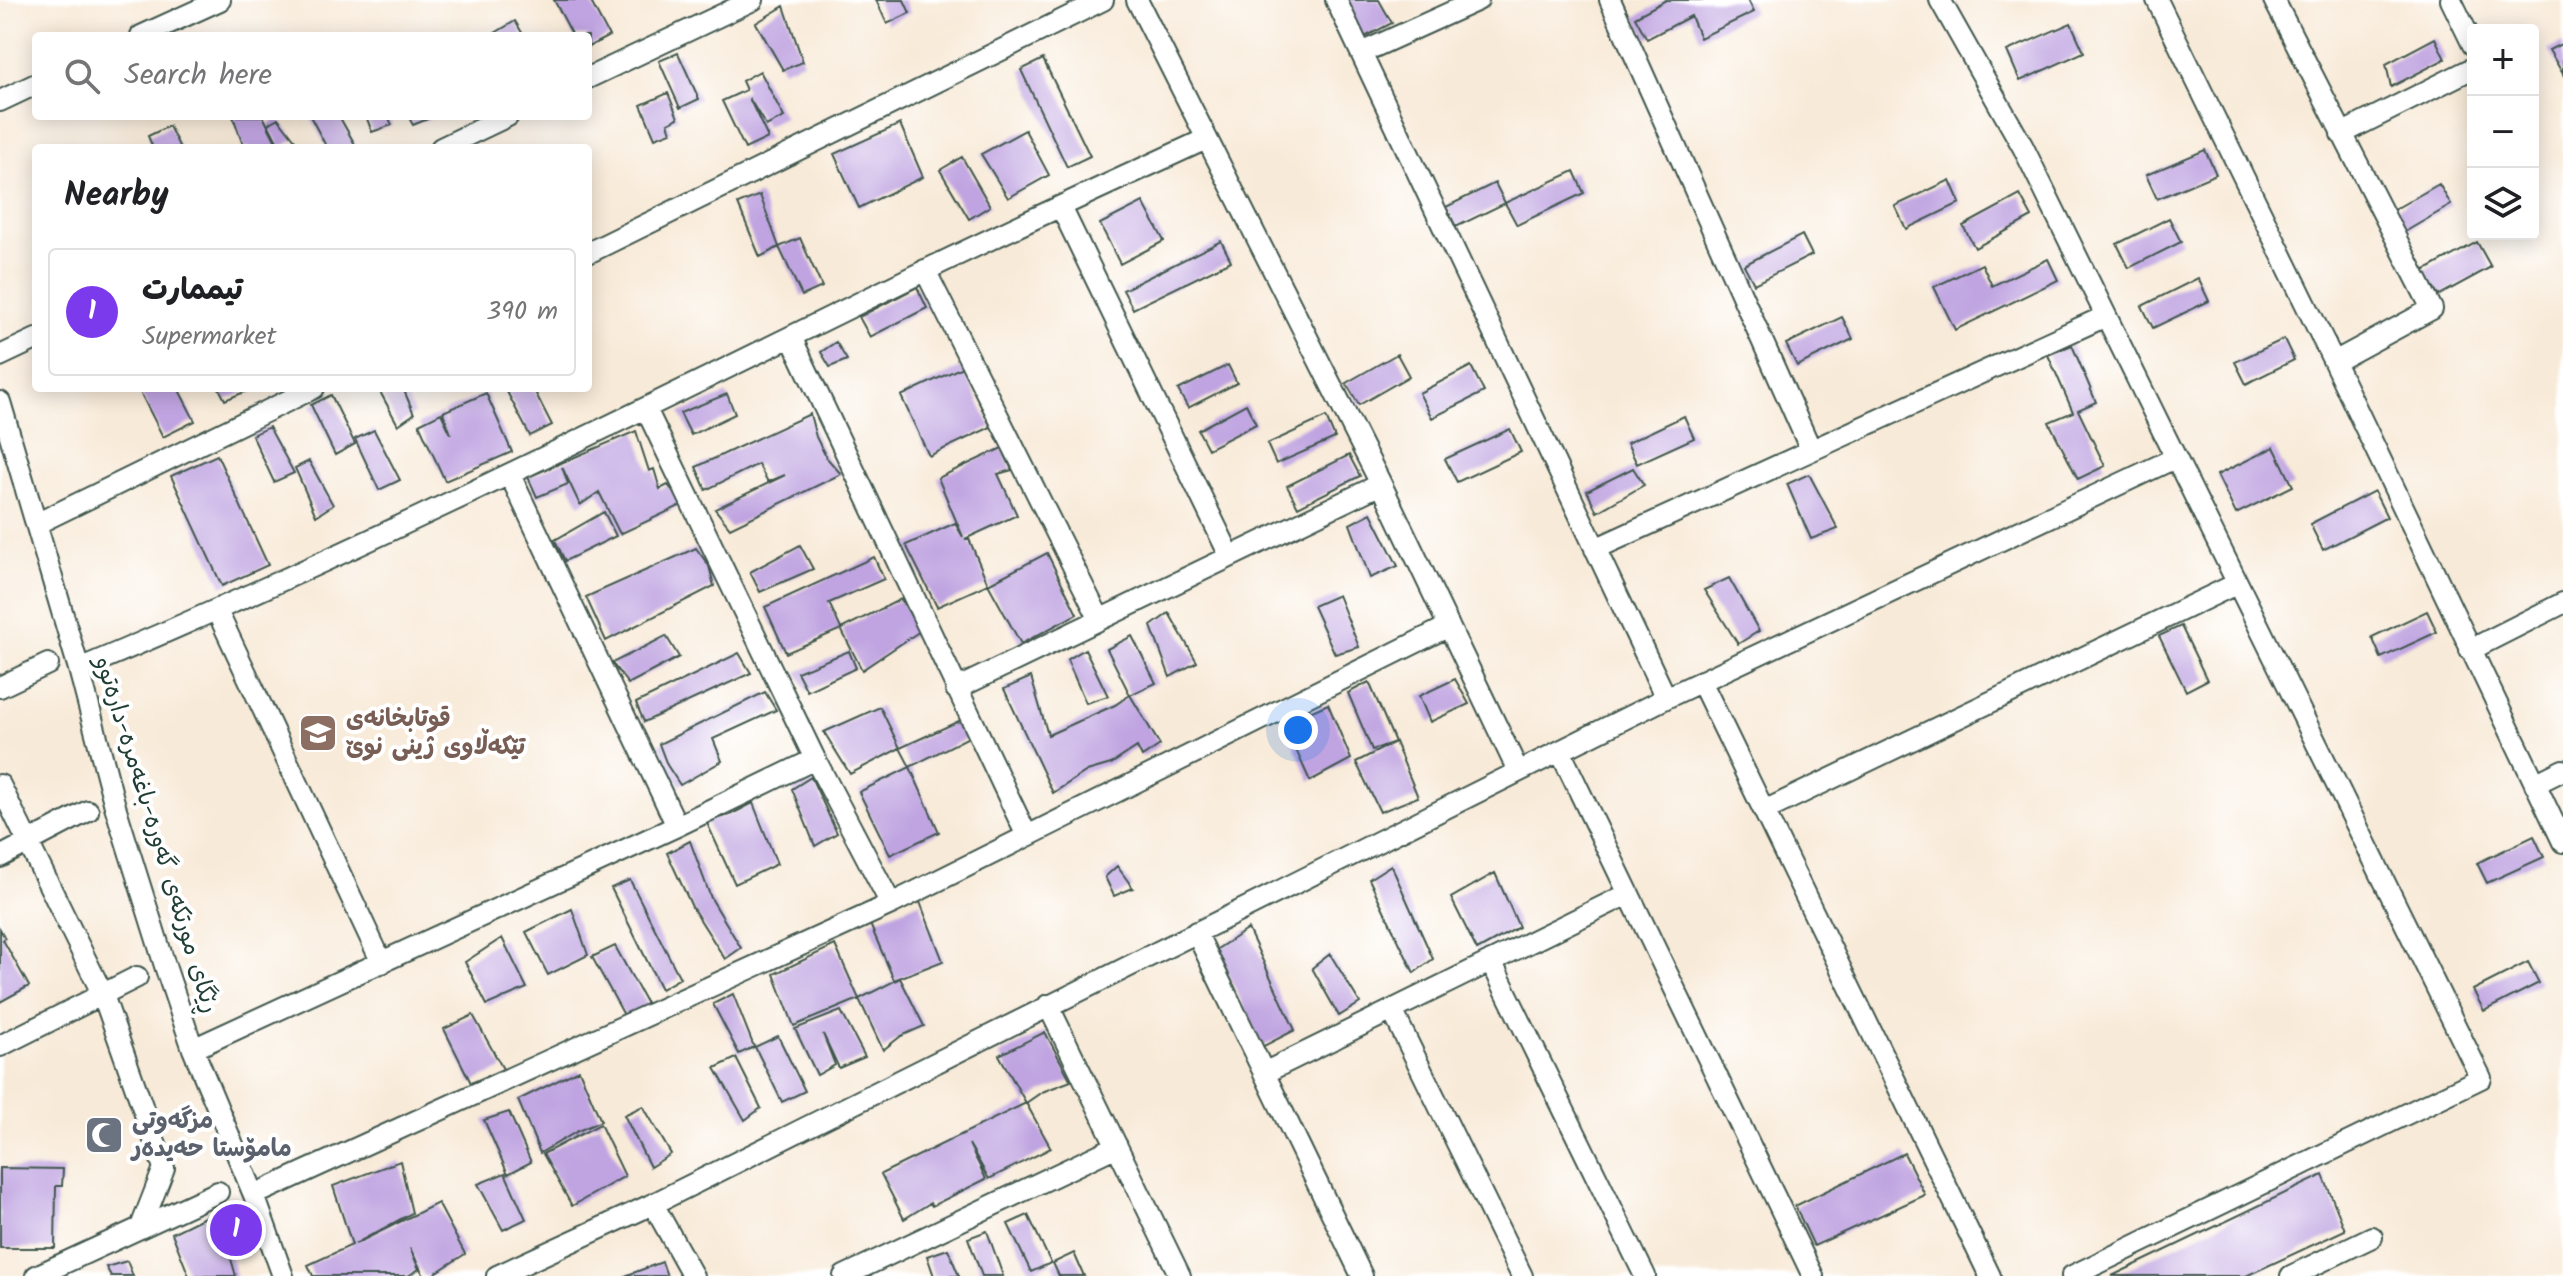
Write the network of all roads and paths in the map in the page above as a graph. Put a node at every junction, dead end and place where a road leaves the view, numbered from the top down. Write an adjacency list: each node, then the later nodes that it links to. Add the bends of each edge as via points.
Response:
1 (220, 0): 12 (street)
2 (753, 0): 16 (street)
3 (1103, 0): 24 (street)
4 (1137, 0): 21 (street)
5 (1336, 0): 14 (street)
6 (1478, 0): 14 (street)
7 (1610, 0): 34 (street)
8 (1940, 0): 26 (street, via 2023,147)
9 (2157, 0): 30 (street)
10 (2274, 0): 20 (street)
11 (2451, 0): 13 (street)
12 (150, 32)
13 (2467, 33)
14 (1361, 53): 39 (street)
15 (2467, 71): 20 (street)
16 (592, 76)
17 (32, 86): 18 (street)
18 (0, 101)
19 (500, 120): 22 (street)
20 (2341, 134): 30 (street, via 2432,309)
21 (1206, 139): 23 (street); 37 (street)
22 (449, 144)
23 (1061, 207): 25 (street); 40 (street)
24 (592, 251)
25 (925, 270): 27 (street); 44 (street)
26 (2106, 316): 34 (street); 35 (street)
27 (791, 337): 33 (street); 51 (street)
28 (32, 341): 29 (street)
29 (0, 356)
30 (2334, 362): 46 (street)
31 (306, 392): 38 (street)
32 (0, 402): 38 (street, ڕێگای مورتکەی گەورە-باغەمرە-دارەتوو)
33 (646, 409): 36 (street); 54 (street)
34 (1811, 450): 39 (street)
35 (2175, 458): 41 (street); 49 (street)
36 (510, 475): 43 (street); 61 (street)
37 (1381, 484): 40 (street); 45 (street)
38 (36, 524): 48 (street, ڕێگای مورتکەی گەورە-باغەمرە-دارەتوو)
39 (1595, 549): 52 (street)
40 (1230, 556): 44 (street)
41 (2236, 584): 60 (street); 95 (street, via 2481,1078)
42 (2563, 603): 46 (street)
43 (217, 611): 48 (street); 70 (street)
44 (1099, 618): 51 (street)
45 (1449, 626): 56 (street); 62 (street)
46 (2470, 650): 57 (street)
47 (48, 664): 50 (street)
48 (79, 669): 76 (street, ڕێگای مورتکەی گەورە-باغەمرە-دارەتوو, via 115,806)
49 (1701, 681): 52 (street); 60 (street)
50 (0, 687)
51 (956, 689): 62 (street)
52 (1666, 698): 53 (street)
53 (1560, 751): 56 (street); 66 (street)
54 (815, 759): 61 (street); 67 (street)
55 (2563, 770): 57 (street)
56 (1518, 771): 68 (street)
57 (2535, 784): 64 (street)
58 (0, 785): 63 (street)
59 (88, 811): 63 (street)
60 (1764, 811): 94 (street)
61 (677, 826): 70 (street)
62 (1027, 836): 67 (street)
63 (28, 842): 65 (street); 72 (street)
64 (2563, 842)
65 (0, 857)
66 (1628, 894): 69 (street); 93 (street)
67 (891, 904): 80 (street)
68 (1196, 932): 73 (street); 77 (street)
69 (1491, 961): 74 (street); 92 (street)
70 (382, 963): 76 (street)
71 (137, 977): 72 (street)
72 (103, 995): 75 (street); 82 (street, via 164,1168)
73 (1048, 1005): 78 (street); 81 (street)
74 (1392, 1010): 77 (street); 91 (street)
75 (0, 1046)
76 (193, 1049): 80 (street, ڕێگای مورتکەی گەورە-باغەمرە-دارەتوو)
77 (1264, 1073): 90 (street)
78 (1117, 1146): 88 (street); 89 (street)
79 (218, 1192): 82 (street)
80 (254, 1195): 86 (street, ڕێگای مورتکەی گەورە-باغەمرە-دارەتوو)
81 (653, 1204): 84 (street); 87 (street)
82 (141, 1227): 85 (street)
83 (2372, 1237): 96 (street)
84 (510, 1273)
85 (36, 1276)
86 (283, 1276)
87 (693, 1276)
88 (844, 1276)
89 (1180, 1276)
90 (1362, 1276)
91 (1522, 1276)
92 (1645, 1276)
93 (1813, 1276)
94 (1990, 1276)
95 (2072, 1276)
96 (2291, 1276)

